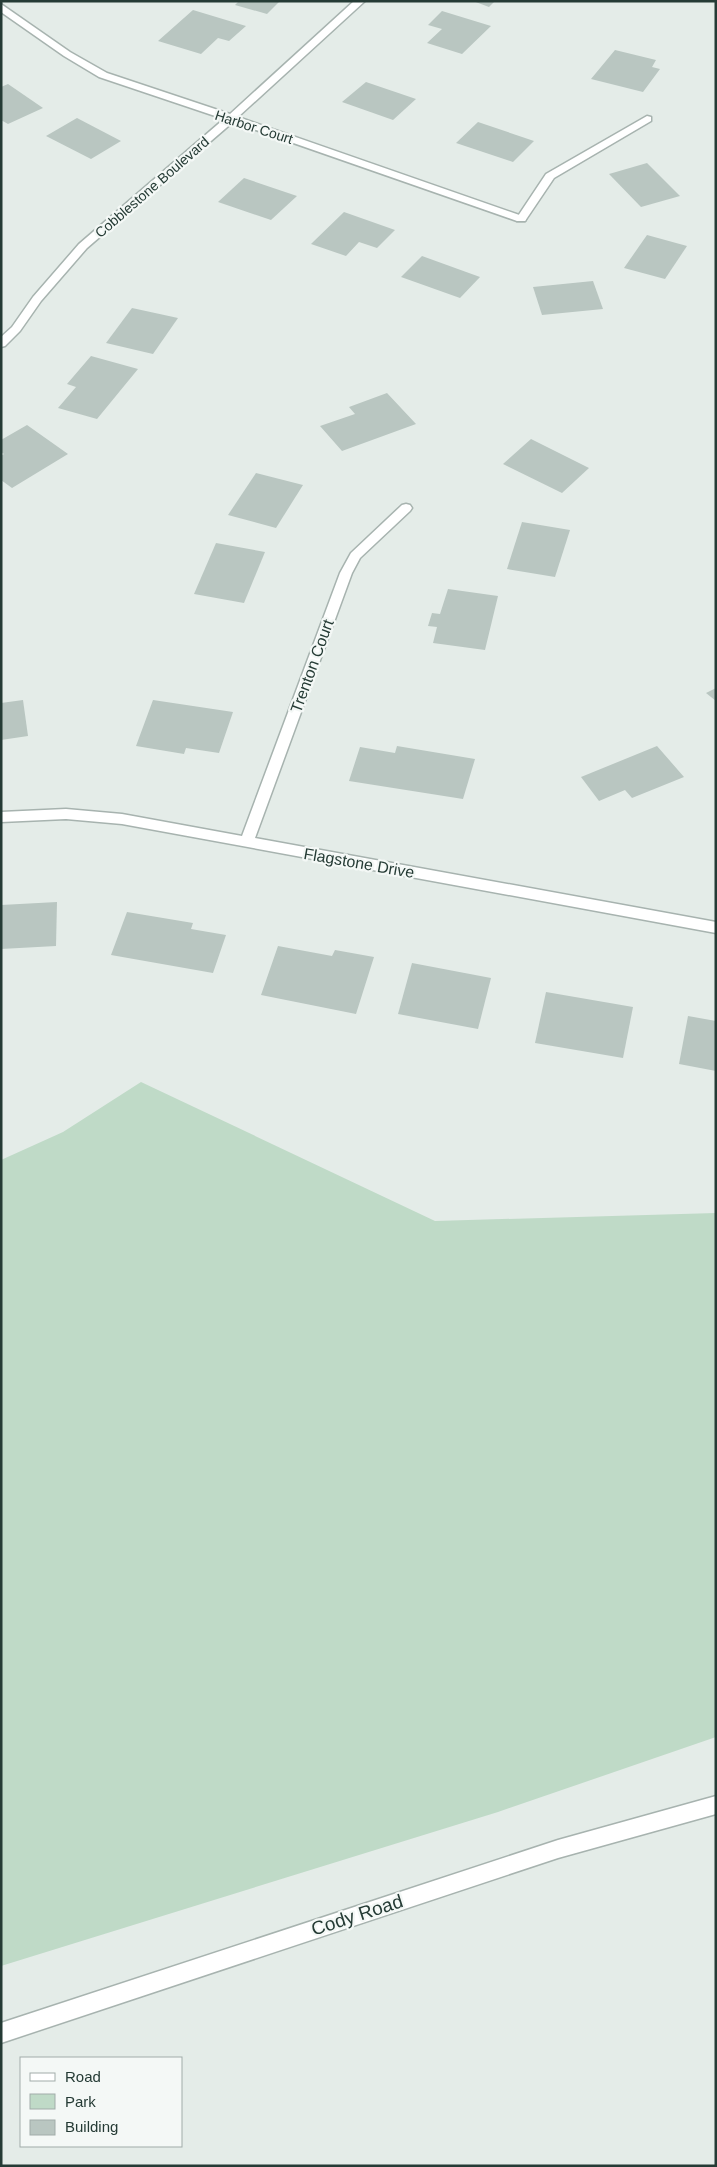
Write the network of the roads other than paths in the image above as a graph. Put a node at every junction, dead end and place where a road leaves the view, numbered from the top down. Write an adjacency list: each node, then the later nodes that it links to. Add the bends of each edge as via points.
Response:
1 (360, 1): 3 (street, Cobblestone Boulevard)
2 (1, 7): 3 (street, Harbor Court, via 66,54 103,75)
3 (230, 119): 4 (street, Harbor Court, via 521,219 550,176); 5 (street, Cobblestone Boulevard, via 84,246)
4 (648, 119)
5 (1, 344)
6 (406, 508): 8 (street, Trenton Court, via 355,556 346,573)
7 (1, 817): 8 (street, Flagstone Drive, via 66,814 122,819)
8 (247, 842): 9 (street, Flagstone Drive)
9 (716, 928)
10 (716, 1806): 11 (street, Cody Road, via 558,1849)
11 (1, 2032)

